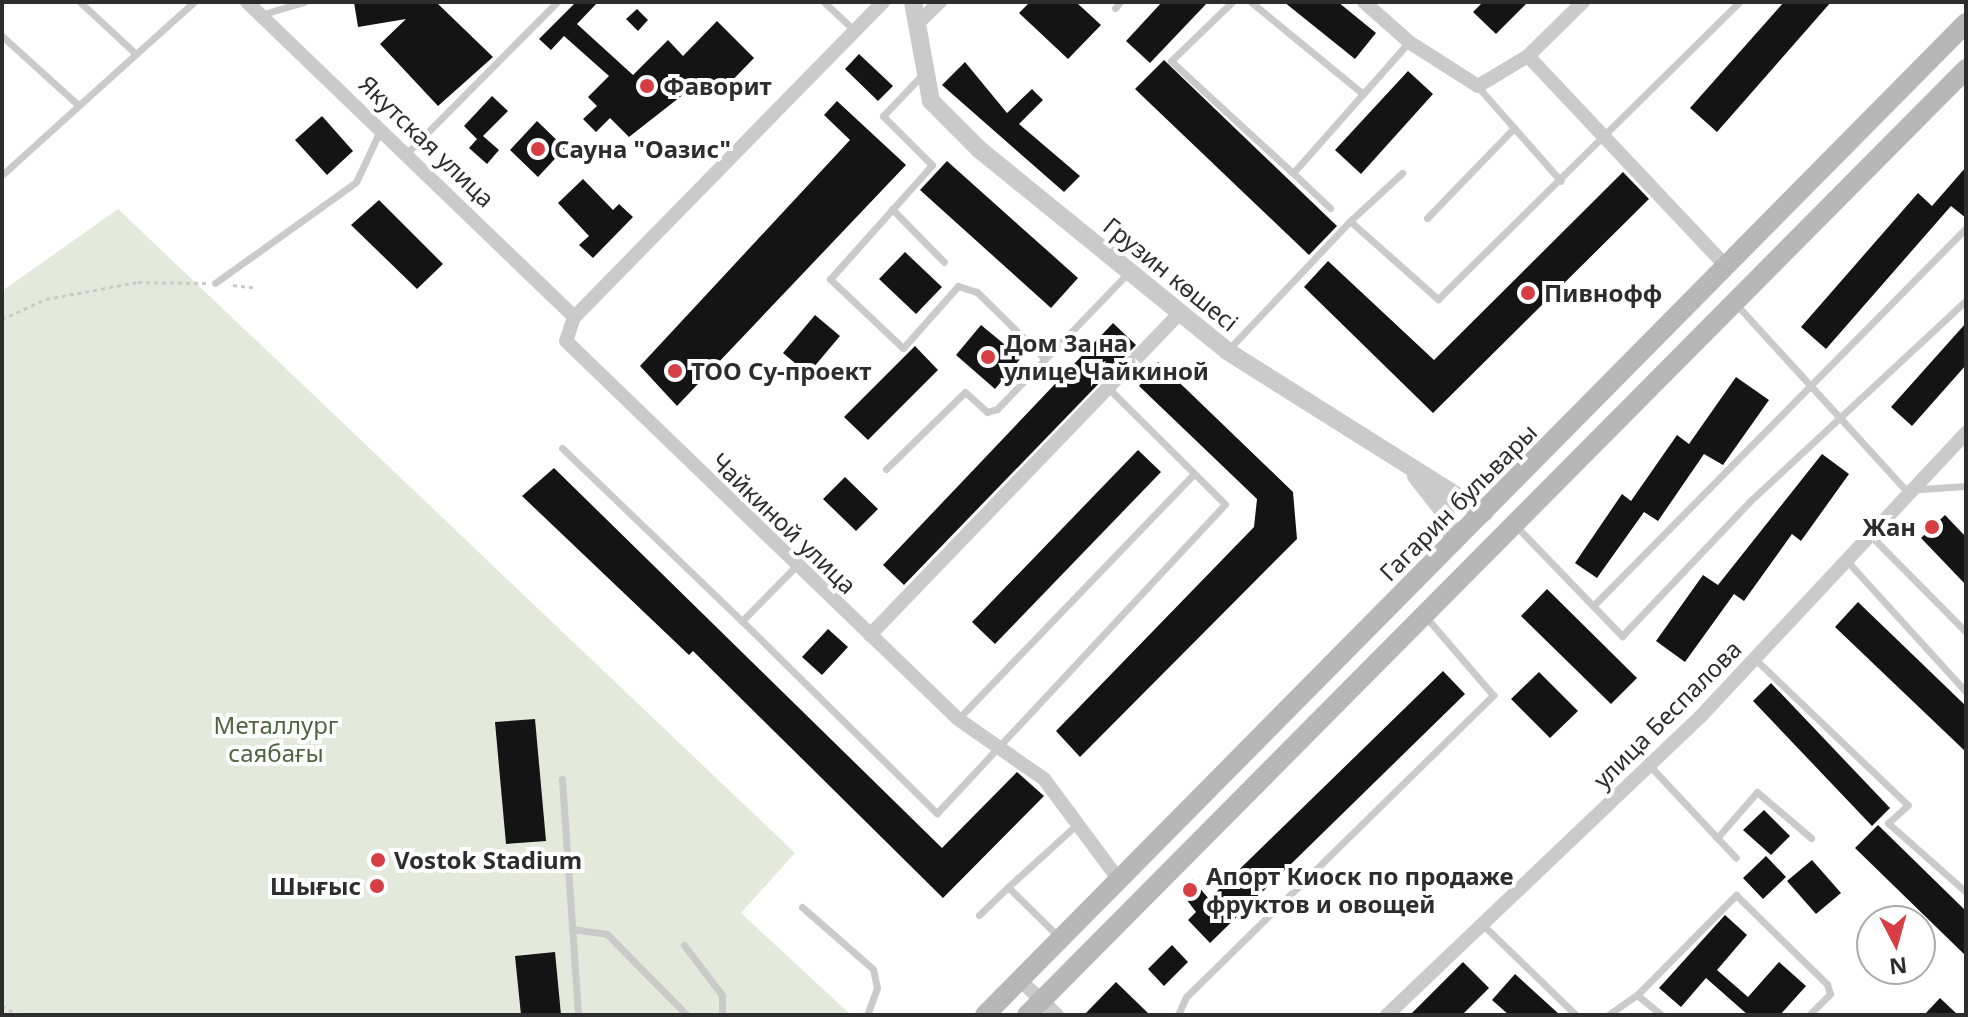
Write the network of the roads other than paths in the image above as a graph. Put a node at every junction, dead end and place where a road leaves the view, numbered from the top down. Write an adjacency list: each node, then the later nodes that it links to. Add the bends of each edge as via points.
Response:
1 (80, 2): 21 (lane)
2 (194, 2): 21 (lane)
3 (247, 2): 15 (street, Якутская улица)
4 (304, 2): 15 (lane)
5 (557, 2): 31 (lane)
6 (824, 2): 18 (lane)
7 (883, 2): 18 (street)
8 (913, 2): 17 (street, Грузин көшесі)
9 (940, 2): 17 (street)
10 (1232, 2): 32 (lane, via 1171,61)
11 (1251, 2): 26 (lane)
12 (1364, 2): 20 (street)
13 (1583, 2): 22 (street)
14 (1739, 2): 30 (lane)
15 (260, 15): 28 (street, Якутская улица)
16 (1966, 23): 42 (main road, Гагарин бульвары)
17 (917, 24): 24 (street, Грузин көшесі)
18 (855, 31): 48 (street)
19 (2, 36): 27 (lane)
20 (1409, 42): 25 (street); 26 (lane)
21 (136, 54): 27 (lane)
22 (1528, 56): 25 (street); 30 (street)
23 (1966, 69): 46 (main road)
24 (921, 76): 37 (lane, via 883,116 932,165); 43 (street, Грузин көшесі, via 931,101 980,150)
25 (1478, 86): 29 (lane)
26 (1363, 94): 32 (lane)
27 (78, 105): 34 (lane)
28 (382, 127): 31 (street, Якутская улица); 44 (lane, via 356,182)
29 (1514, 128): 35 (lane); 38 (lane)
30 (1606, 139): 35 (lane); 42 (street)
31 (409, 151): 48 (street, Якутская улица)
32 (1293, 173): 36 (lane)
33 (1402, 173): 39 (lane)
34 (2, 175)
35 (1561, 181): 39 (lane, via 1438,299)
36 (1330, 208)
37 (892, 209): 41 (lane); 50 (lane, via 830,279 903,348 958,286 977,292)
38 (1427, 218)
39 (1350, 221): 49 (lane)
40 (1966, 228): 51 (lane)
41 (944, 262)
42 (1725, 265): 61 (main road, Гагарин бульвары)
43 (1129, 271): 47 (street, Грузин көшесі); 50 (lane)
44 (215, 283)
45 (1966, 300): 53 (lane)
46 (1733, 301): 51 (lane); 62 (main road)
47 (1180, 313): 49 (street, Грузин көшесі); 52 (street)
48 (574, 317): 66 (street, Чайкиной улица, via 566,341)
49 (1227, 351): 56 (street, Грузин көшесі)
50 (1045, 359): 57 (lane, via 997,409 987,412 965,392)
51 (1810, 385): 53 (lane); 67 (lane)
52 (1108, 388): 58 (lane); 71 (street)
53 (1839, 418): 60 (lane); 67 (lane, via 1622,636)
54 (1966, 433): 60 (street, улица Беспалова)
55 (562, 448): 69 (lane)
56 (1407, 465): 61 (street, Грузин көшесі); 64 (street, via 1445,513)
57 (886, 469)
58 (1194, 474): 74 (lane); 75 (lane, via 1225,504)
59 (1966, 486): 60 (lane)
60 (1906, 490): 63 (street, улица Беспалова)
61 (1484, 513): 62 (main road); 64 (main road, Гагарин бульвары)
62 (1509, 526): 67 (lane); 68 (main road)
63 (1867, 532): 65 (street, улица Беспалова); 70 (lane)
64 (1454, 543): 82 (main road, Гагарин бульвары)
65 (1845, 558): 72 (street, улица Беспалова); 73 (lane)
66 (795, 567): 69 (lane); 71 (street, Чайкиной улица)
67 (1593, 606)
68 (1423, 613): 93 (main road); 100 (lane, via 1493,695 1186,997)
69 (742, 621): 75 (lane, via 937,813)
70 (1966, 632)
71 (870, 635): 74 (street, Чайкиной улица)
72 (1753, 658): 76 (street, улица Беспалова); 84 (lane, via 1908,805 1888,823)
73 (1966, 692)
74 (958, 719): 75 (street, Чайкиной улица)
75 (994, 749): 78 (street, Чайкиной улица, via 1044,779)
76 (1649, 765): 79 (lane); 87 (street, улица Беспалова)
77 (562, 779): 88 (lane)
78 (1075, 826): 82 (street, Чайкиной улица); 83 (lane)
79 (1717, 838): 80 (lane, via 1757,792); 81 (lane)
80 (1811, 838)
81 (1736, 858)
82 (1119, 880): 89 (main road, Гагарин бульвары)
83 (1008, 887): 86 (lane); 89 (lane)
84 (1966, 892)
85 (802, 907): 97 (lane, via 873,969 877,988)
86 (979, 915)
87 (1483, 925): 101 (street, улица Беспалова); 102 (lane)
88 (572, 929): 94 (lane); 95 (lane, via 607,934)
89 (1063, 941): 91 (main road, Гагарин бульвары)
90 (684, 945): 96 (lane, via 722,995)
91 (1020, 980): 93 (street); 98 (main road, Гагарин бульвары)
92 (1637, 995): 103 (lane); 104 (lane); 105 (lane, via 1736,895 1827,984 1830,994)
93 (1034, 1008): 99 (street)
94 (578, 1015)
95 (687, 1015)
96 (722, 1015)
97 (867, 1015)
98 (985, 1015)
99 (1057, 1015)
100 (1178, 1015)
101 (1387, 1015)
102 (1576, 1015)
103 (1608, 1015)
104 (1662, 1015)
105 (1809, 1015)

